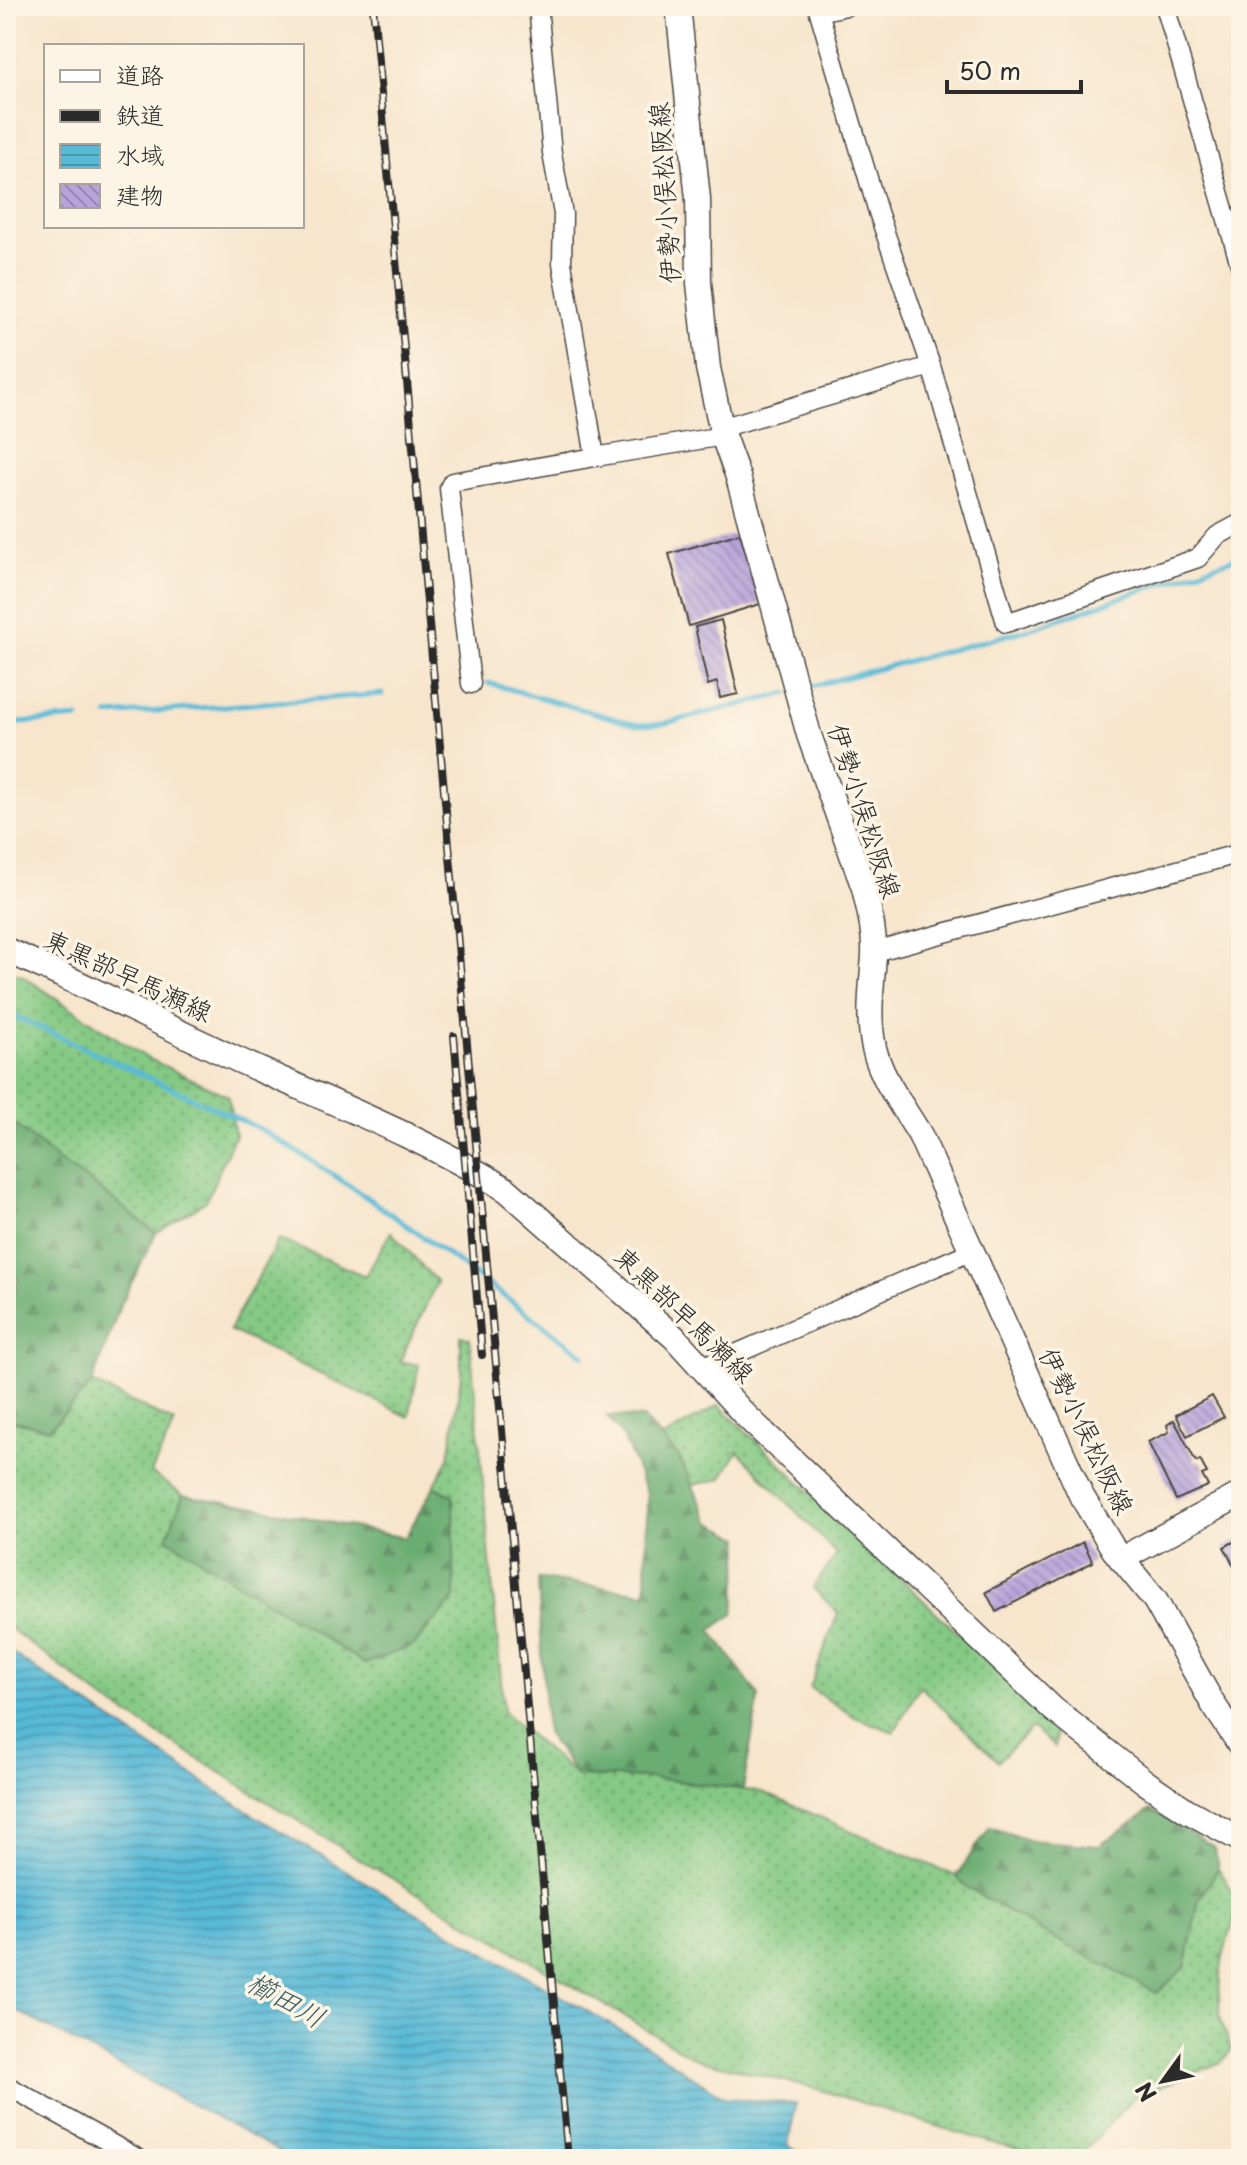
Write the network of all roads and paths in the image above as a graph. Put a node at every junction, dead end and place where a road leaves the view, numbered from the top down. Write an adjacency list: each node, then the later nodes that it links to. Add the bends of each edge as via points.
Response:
1 (538, 6): 8 (street, via 563,214 562,263)
2 (678, 6): 7 (main road, 伊勢小俣松阪線, via 698,199 703,330)
3 (846, 6): 6 (street, via 819,12 878,212)
4 (1165, 6): 5 (street)
5 (1241, 268)
6 (931, 366): 7 (street); 9 (street, via 1006,623 1198,558 1217,536)
7 (722, 432): 8 (street); 13 (main road, 伊勢小俣松阪線, via 809,735 864,888)
8 (595, 457): 10 (street, via 452,482)
9 (1241, 523)
10 (471, 684)
11 (1241, 853): 13 (street)
12 (6, 950): 15 (main road, 東黒部早馬瀬線, via 478,1172 519,1200)
13 (874, 952): 14 (main road, 伊勢小俣松阪線, via 870,1010 878,1060 920,1135)
14 (972, 1251): 15 (street); 17 (main road, 伊勢小俣松阪線, via 1067,1466)
15 (701, 1366): 19 (main road, 東黒部早馬瀬線, via 744,1414 1053,1709 1145,1782)
16 (1241, 1494): 17 (main road)
17 (1121, 1559): 18 (main road, 伊勢小俣松阪線, via 1162,1611)
18 (1241, 1746)
19 (1241, 1840)
20 (6, 2085): 21 (street)
21 (139, 2159)

